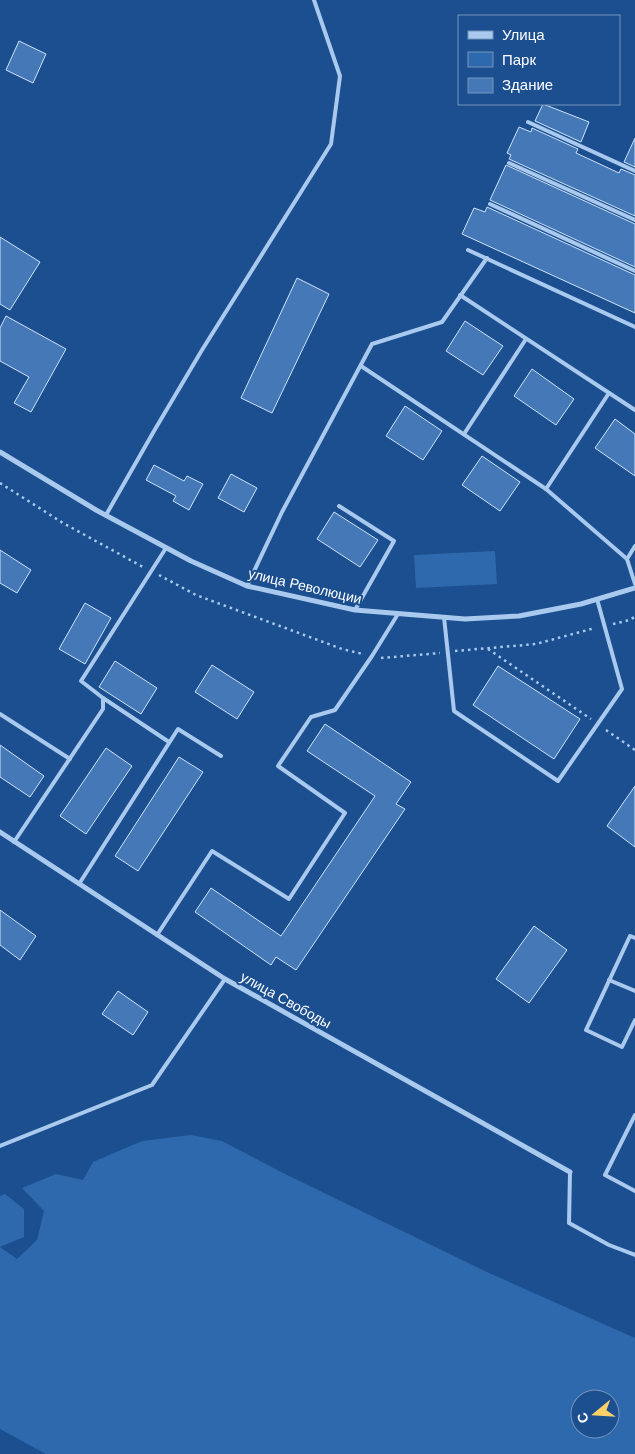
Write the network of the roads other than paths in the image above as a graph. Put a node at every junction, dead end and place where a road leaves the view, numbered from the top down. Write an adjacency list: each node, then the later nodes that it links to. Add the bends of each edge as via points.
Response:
1 (314, 0): 20 (lane, via 340,76 331,144 202,350)
2 (528, 122): 4 (lane)
3 (509, 163): 6 (lane)
4 (635, 171)
5 (490, 204): 9 (lane)
6 (635, 220)
7 (468, 250): 8 (lane)
8 (487, 258): 10 (lane); 11 (lane)
9 (635, 271)
10 (460, 295): 12 (lane); 13 (lane, via 442,322 372,344)
11 (635, 327)
12 (526, 339): 14 (lane); 16 (lane)
13 (361, 366): 16 (lane); 25 (lane)
14 (609, 393): 15 (lane); 18 (lane)
15 (635, 410)
16 (464, 434): 18 (lane)
17 (0, 452): 20 (street, улица Революции)
18 (546, 489): 23 (lane)
19 (339, 506): 28 (lane, via 394,541)
20 (106, 515): 22 (street, улица Революции)
21 (635, 546): 23 (lane)
22 (166, 548): 25 (street, улица Революции); 31 (lane, via 81,681)
23 (628, 559): 24 (lane)
24 (635, 584)
25 (246, 586): 28 (street, улица Революции)
26 (635, 588): 27 (street, улица Революции)
27 (597, 600): 30 (street, улица Революции, via 519,616); 30 (lane, via 622,689 558,781 454,711)
28 (355, 610): 29 (street, улица Революции)
29 (398, 614): 30 (street, улица Революции); 39 (lane, via 335,710 311,717 278,766 345,813 289,899 212,851)
30 (444, 617)
31 (103, 698): 33 (lane); 35 (lane, via 103,709)
32 (0, 714): 35 (lane)
33 (169, 742): 34 (lane, via 178,729); 38 (lane)
34 (220, 756)
35 (70, 760): 37 (lane)
36 (0, 832): 37 (street, улица Свободы)
37 (14, 842): 38 (street, улица Свободы)
38 (79, 884): 39 (street, улица Свободы)
39 (157, 935): 41 (street, улица Свободы)
40 (635, 938): 42 (lane, via 630,936)
41 (225, 979): 46 (lane, via 152,1085); 47 (street, улица Свободы)
42 (609, 980): 43 (lane); 44 (lane, via 586,1030 622,1047)
43 (635, 991)
44 (635, 1020)
45 (635, 1115): 48 (lane, via 605,1175)
46 (0, 1146)
47 (570, 1172): 49 (lane, via 569,1222 609,1245)
48 (635, 1191)
49 (635, 1255)

